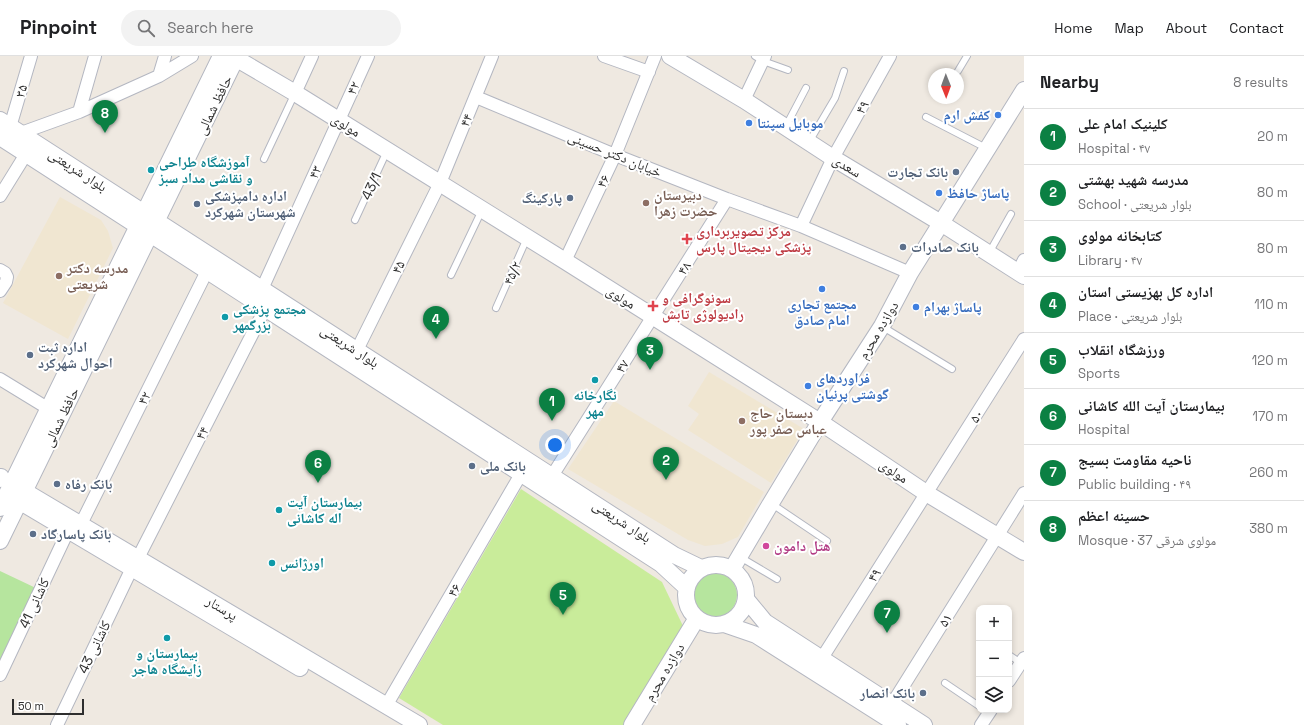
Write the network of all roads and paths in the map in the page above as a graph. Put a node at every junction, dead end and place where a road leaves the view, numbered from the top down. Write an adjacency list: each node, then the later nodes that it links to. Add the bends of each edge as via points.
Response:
1 (31, 56): 29 (street, ۳۵)
2 (95, 56): 25 (street)
3 (165, 56): 19 (street)
4 (192, 56): 19 (street)
5 (312, 56): 22 (street)
6 (368, 56): 27 (street, ۴۲)
7 (492, 56): 23 (street, ۴۴)
8 (604, 56): 18 (street)
9 (655, 56): 18 (street, ۴۶)
10 (670, 56): 24 (main road, سعدی)
11 (890, 56): 36 (street, ۴۹)
12 (967, 56): 15 (lane)
13 (232, 57): 22 (main road, مولوی); 30 (main road, حافظ شمالی)
14 (761, 58): 16 (lane); 24 (street)
15 (960, 68)
16 (788, 70)
17 (844, 70): 31 (lane, via 835,98)
18 (649, 72): 35 (street, ۴۶)
19 (159, 76): 25 (street)
20 (806, 88): 28 (lane)
21 (1024, 90): 32 (main road, دوازده محرم)
22 (295, 93): 27 (main road, مولوی); 37 (lane)
23 (476, 97): 35 (street, خیابان دکتر حسینی); 38 (street, ۴۴)
24 (744, 100): 28 (main road, سعدی)
25 (78, 112): 29 (street)
26 (926, 117): 32 (lane)
27 (338, 120): 33 (main road, مولوی); 59 (street, ۴۳)
28 (785, 127): 31 (main road, سعدی)
29 (8, 129): 34 (main road, بلوار شریعتی); 47 (main road, بلوار شریعتی)
30 (188, 140): 39 (main road, حافظ شمالی); 47 (main road, حافظ شمالی)
31 (809, 142): 36 (main road, سعدی)
32 (987, 149): 46 (main road, دوازده محرم)
33 (387, 151): 38 (main road, مولوی); 45 (lane, 43/1)
34 (26, 154): 40 (street); 43 (main road, بلوار شریعتی)
35 (615, 155): 41 (street, خیابان دکتر حسینی); 53 (street, ۴۶)
36 (833, 158): 46 (main road, سعدی); 48 (street)
37 (264, 159)
38 (440, 183): 42 (main road, مولوی); 66 (street, ۴۵)
39 (170, 191): 47 (main road, حافظ شمالی); 50 (main road)
40 (0, 196)
41 (728, 199): 48 (street, خیابان دکتر حسینی); 63 (street, ۴۸)
42 (482, 210): 49 (main road, مولوی); 58 (lane)
43 (116, 212): 47 (main road, بلوار شریعتی); 52 (main road)
44 (1011, 214): 51 (lane)
45 (355, 220)
46 (941, 223): 51 (main road, سعدی); 57 (main road, دوازده محرم)
47 (147, 224): 50 (main road, بلوار شریعتی); 52 (main road, حافظ شمالی)
48 (801, 226): 57 (street, خیابان دکتر حسینی)
49 (527, 238): 53 (main road, مولوی); 61 (lane, ۴۵/۲)
50 (177, 243): 52 (main road, via 159,251); 56 (main road, بلوار شریعتی); 59 (main road, بلوار شریعتی)
51 (989, 253): 54 (main road, سعدی)
52 (133, 254): 69 (main road, حافظ شمالی); 73 (main road, حافظ شمالی)
53 (564, 261): 63 (main road, مولوی)
54 (1022, 269)
55 (0, 270): 60 (street, via 7,277)
56 (208, 271): 62 (main road, بلوار شریعتی); 77 (street, ۴۲)
57 (910, 273): 64 (main road, دوازده محرم)
58 (451, 275)
59 (262, 289): 66 (main road, بلوار شریعتی)
60 (0, 291)
61 (496, 308)
62 (265, 309): 71 (main road, بلوار شریعتی); 82 (street, ۴۴)
63 (653, 316): 70 (main road, مولوی); 72 (street, ۴۷)
64 (882, 326): 67 (lane); 70 (main road, دوازده محرم)
65 (1024, 339): 74 (street, ۵۰)
66 (357, 350): 72 (main road, بلوار شریعتی)
67 (952, 369)
68 (0, 379): 69 (street)
69 (49, 409): 73 (main road, حافظ شمالی)
70 (820, 422): 74 (main road, مولوی); 76 (main road, دوازده محرم)
71 (521, 474): 86 (main road, بلوار شریعتی, via 661,564); 98 (street, ۴۶)
72 (552, 476): 84 (main road, بلوار شریعتی, via 674,555)
73 (12, 492): 77 (main road, پرستار); 79 (main road, حافظ شمالی)
74 (926, 493): 78 (main road, مولوی); 91 (street, ۴۹)
75 (1024, 493): 78 (street, ۵۱)
76 (771, 503): 80 (lane); 83 (main road, دوازده محرم)
77 (75, 528): 82 (main road, پرستار); 93 (street, کاشانی 41)
78 (998, 536): 81 (main road, مولوی); 97 (street, ۵۱)
79 (0, 541)
80 (827, 541)
81 (1024, 552)
82 (135, 563): 98 (main road, پرستار); 100 (street, کاشانی 43); 101 (main road, پرستار)
83 (736, 563): 84 (main road); 85 (lane); 87 (main road, via 744,582)
84 (701, 568): 86 (main road, via 690,580)
85 (777, 580)
86 (687, 588): 88 (main road, via 687,603)
87 (746, 599): 89 (main road, via 739,615); 91 (main road, via 765,622)
88 (697, 618): 89 (main road, via 707,624); 103 (main road, دوازده محرم)
89 (724, 624): 104 (main road, via 756,635)
90 (1012, 656): 92 (lane)
91 (822, 658): 97 (main road)
92 (1022, 660): 94 (street)
93 (0, 675)
94 (1011, 677)
95 (945, 683): 96 (lane)
96 (976, 703)
97 (892, 704): 105 (main road)
98 (386, 706): 102 (main road, پرستار)
99 (985, 713): 106 (street)
100 (56, 725)
101 (397, 725)
102 (419, 725)
103 (632, 725)
104 (898, 725)
105 (924, 725)
106 (982, 725)

